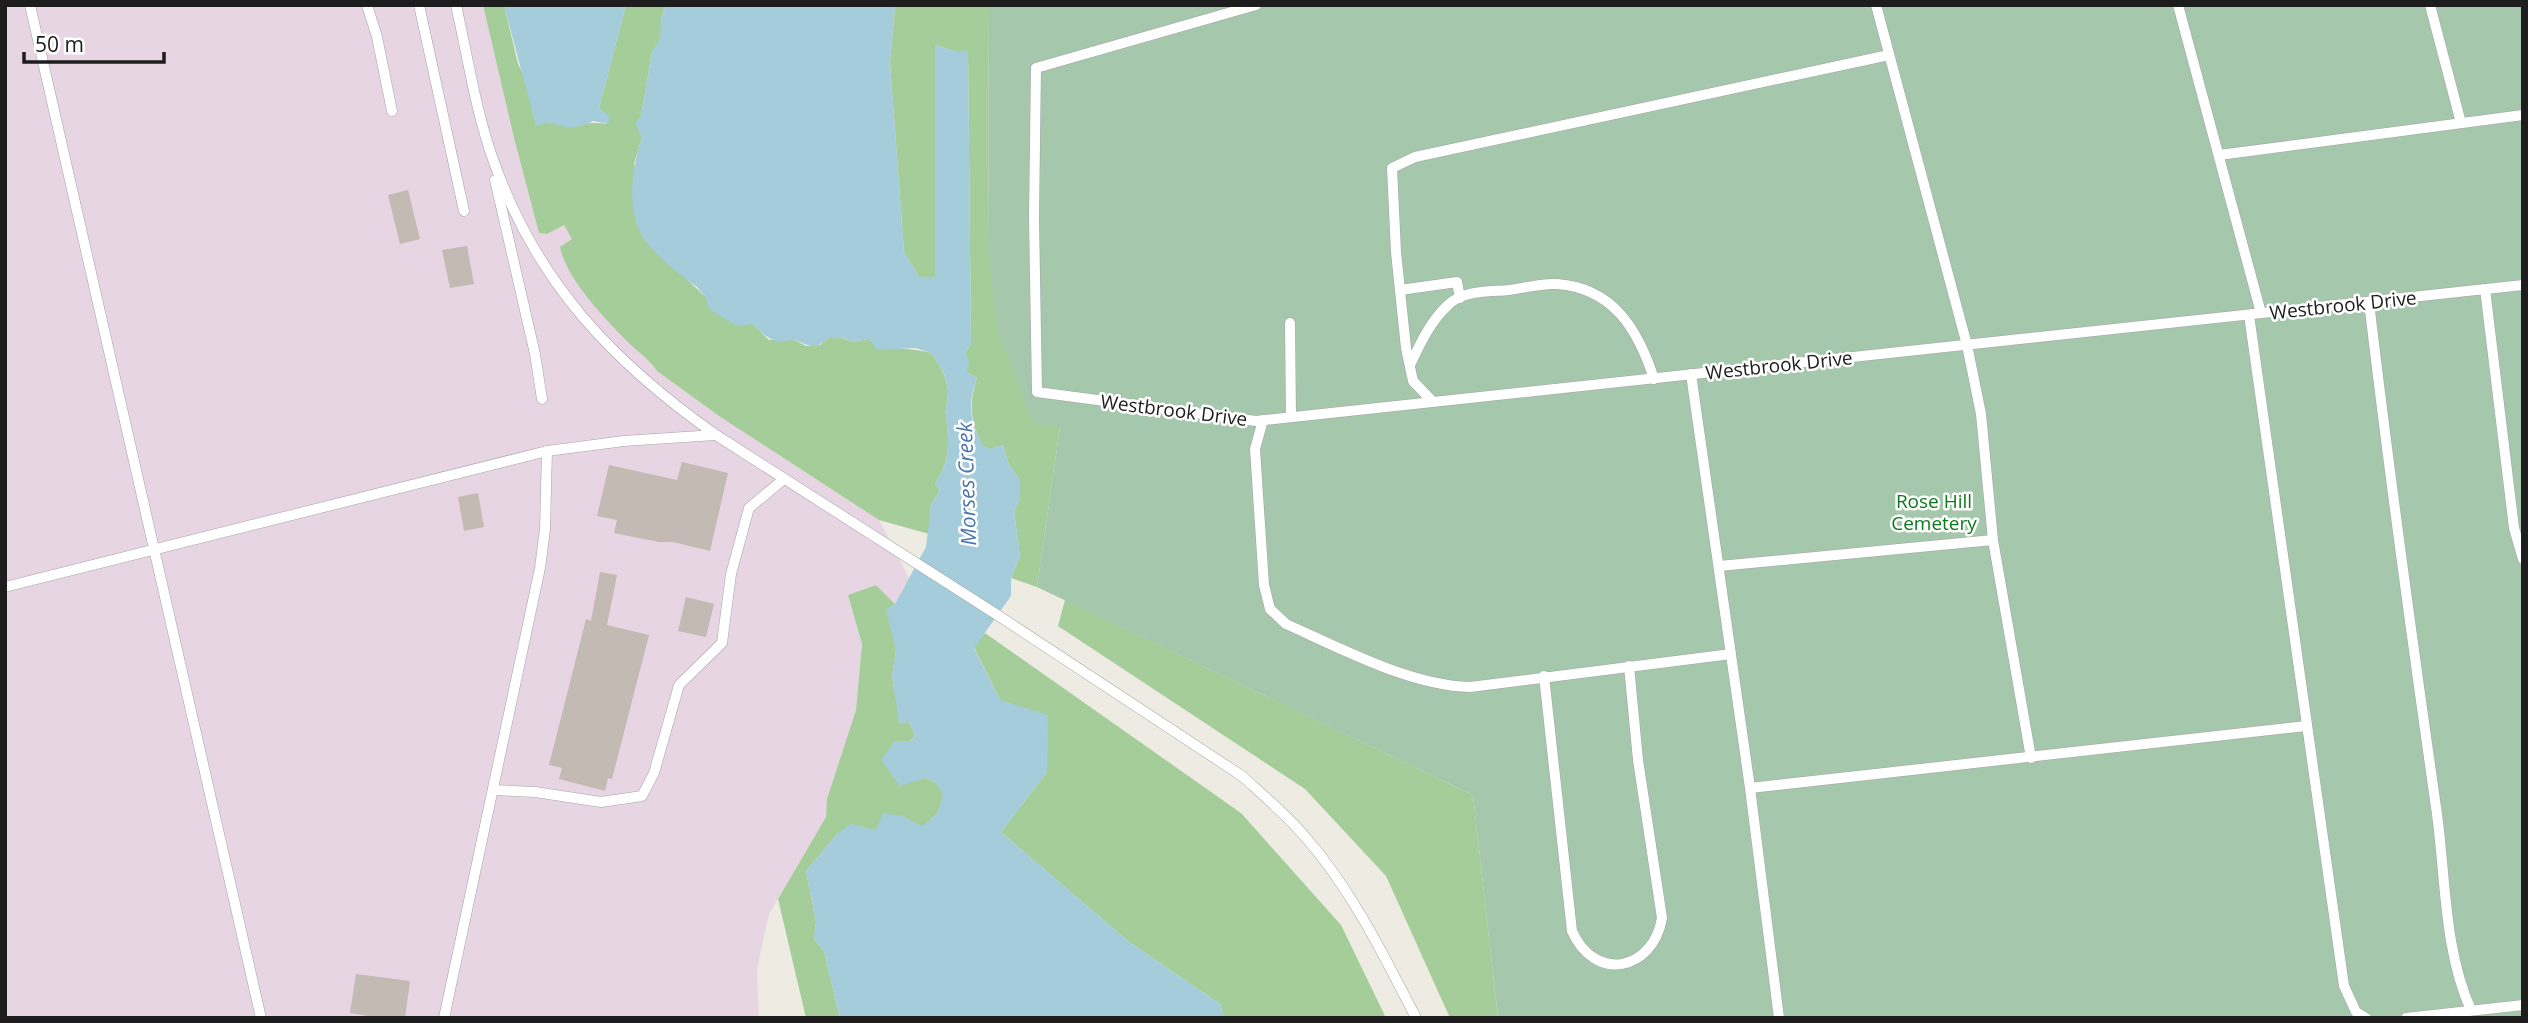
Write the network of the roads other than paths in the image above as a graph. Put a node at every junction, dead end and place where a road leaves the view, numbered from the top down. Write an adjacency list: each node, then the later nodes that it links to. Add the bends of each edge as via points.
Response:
1 (30, 5): 36 (lane)
2 (367, 5): 10 (lane)
3 (419, 5): 15 (lane)
4 (456, 5): 11 (lane)
5 (1256, 5): 31 (lane, Westbrook Drive, via 1036,68 1034,218 1037,392)
6 (1876, 5): 9 (lane)
7 (2178, 5): 14 (lane)
8 (2430, 5): 13 (lane)
9 (1889, 55): 18 (lane, via 1415,157 1391,168); 24 (lane)
10 (392, 111)
11 (480, 114): 28 (lane); 32 (lane, via 513,211 569,303 636,373)
12 (2523, 115): 13 (lane)
13 (2460, 123): 14 (lane)
14 (2219, 155): 21 (lane)
15 (464, 211)
16 (2523, 285): 17 (lane, Westbrook Drive)
17 (2485, 289): 20 (lane, Westbrook Drive); 37 (lane, via 2514,528)
18 (1400, 290): 19 (lane, via 1457,282); 25 (lane)
19 (1461, 298): 25 (lane, via 1449,304 1425,334); 27 (lane, via 1554,284 1580,287 1609,302 1633,329)
20 (2369, 302): 21 (lane, Westbrook Drive); 48 (lane, via 2448,908 2460,985)
21 (2261, 313): 22 (lane, Westbrook Drive)
22 (2249, 315): 24 (lane, Westbrook Drive); 43 (lane)
23 (1290, 323): 30 (lane)
24 (1967, 345): 26 (lane, Westbrook Drive); 35 (lane, via 1981,414)
25 (1410, 365): 29 (lane, via 1413,381)
26 (1691, 374): 27 (lane, Westbrook Drive); 38 (lane)
27 (1654, 379): 29 (lane, Westbrook Drive)
28 (542, 399)
29 (1433, 402): 30 (lane, Westbrook Drive)
30 (1292, 416): 31 (lane, Westbrook Drive)
31 (1263, 420): 42 (lane, via 1255,449 1264,585 1270,609 1278,617 1430,682 1470,687)
32 (716, 435): 33 (lane, via 624,440); 34 (lane)
33 (547, 451): 36 (lane); 46 (lane, via 540,568)
34 (784, 479): 46 (lane, via 749,509 731,574 722,643 679,685 654,773 642,796 601,802); 51 (lane, via 1242,776 1307,839 1337,878)
35 (1993, 540): 38 (lane); 44 (lane)
36 (155, 551): 39 (lane); 49 (lane)
37 (2522, 553)
38 (1719, 566): 40 (lane)
39 (5, 587)
40 (1731, 654): 41 (lane); 45 (lane)
41 (1629, 666): 42 (lane); 42 (lane, via 1662,918 1660,933 1650,948 1636,959 1618,964 1588,956 1572,931)
42 (1544, 676)
43 (2306, 726): 44 (lane); 53 (lane, via 2344,986 2356,1012)
44 (2031, 758): 45 (lane)
45 (1750, 788): 52 (lane)
46 (494, 790): 50 (lane)
47 (2523, 1005): 48 (lane)
48 (2471, 1010): 54 (lane)
49 (261, 1018)
50 (444, 1018)
51 (1416, 1018)
52 (1779, 1018)
53 (2366, 1018)
54 (2406, 1018)

